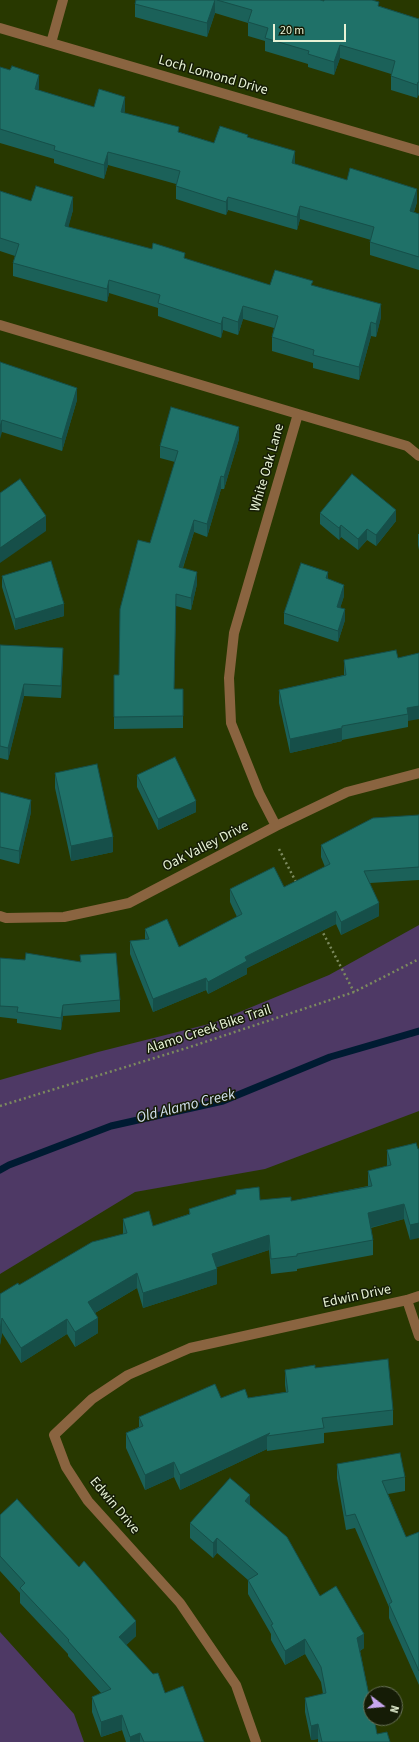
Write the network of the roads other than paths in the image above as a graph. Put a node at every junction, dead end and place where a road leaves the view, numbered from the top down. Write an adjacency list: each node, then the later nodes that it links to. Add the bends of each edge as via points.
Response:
1 (63, 0): 3 (street)
2 (0, 28): 3 (street, Loch Lomond Drive)
3 (51, 43): 4 (street, Loch Lomond Drive)
4 (419, 151)
5 (0, 325): 6 (street, White Oak Lane)
6 (298, 414): 7 (street, via 407,446); 9 (street, White Oak Lane, via 234,633 229,678 232,723 259,793)
7 (419, 456)
8 (419, 773): 9 (street, Oak Valley Drive, via 347,792)
9 (276, 826): 10 (street, Oak Valley Drive, via 129,903 64,916)
10 (0, 916)
11 (419, 1296): 12 (street, Edwin Drive)
12 (407, 1300): 13 (street); 14 (street, Edwin Drive, via 190,1348 128,1375 92,1398 54,1435 66,1467 88,1501 180,1603 236,1685)
13 (419, 1336)
14 (256, 1742)

